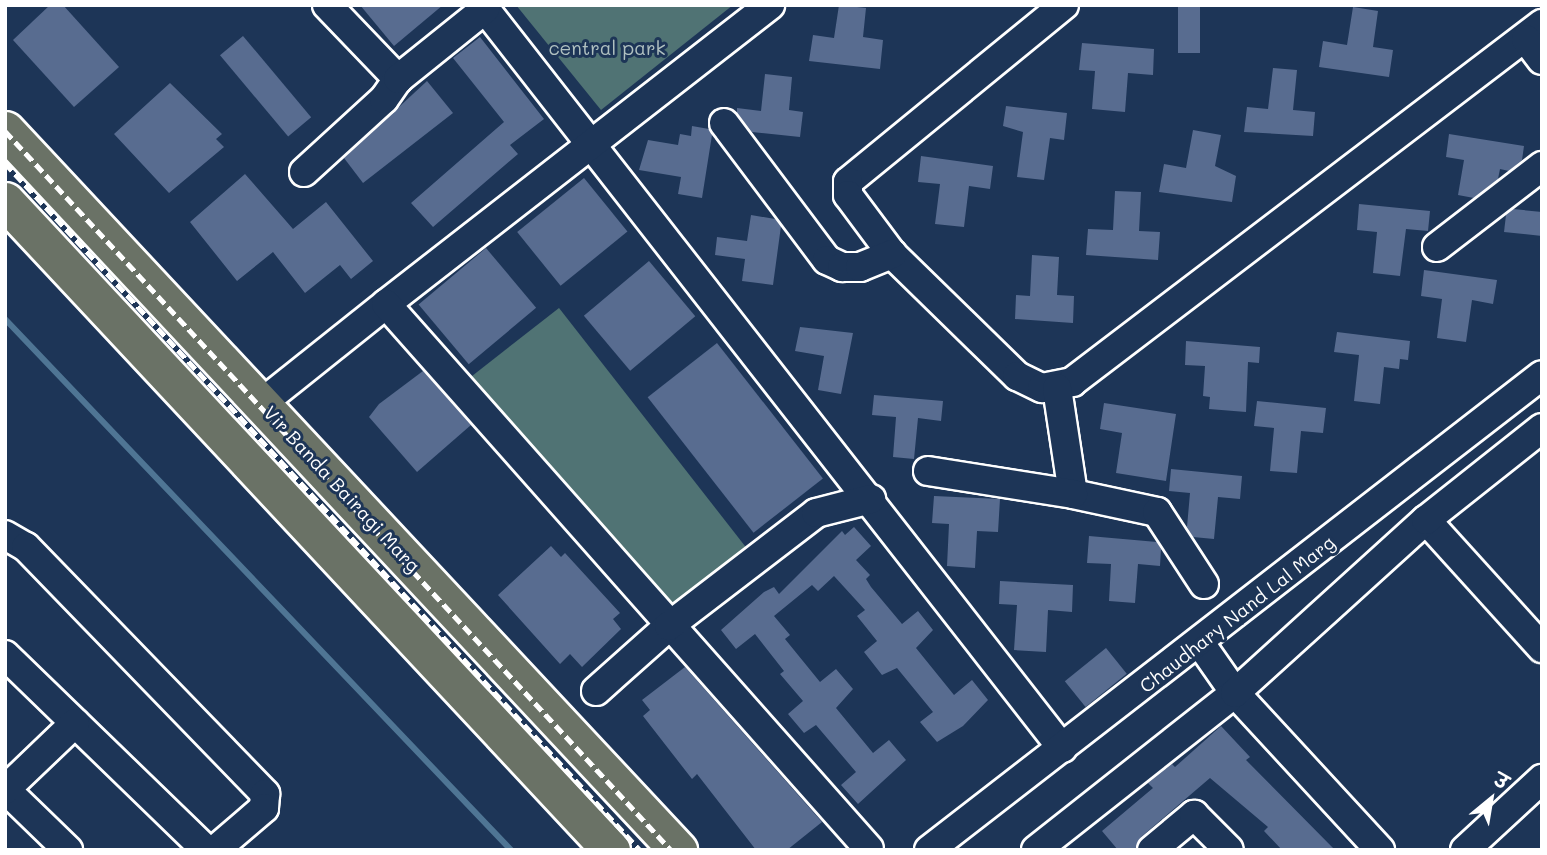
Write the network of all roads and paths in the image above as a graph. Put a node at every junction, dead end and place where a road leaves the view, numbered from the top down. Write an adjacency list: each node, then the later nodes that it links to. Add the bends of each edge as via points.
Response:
1 (327, 5): 6 (street)
2 (770, 5): 9 (street)
3 (1064, 5): 14 (street, via 848,182 848,195)
4 (484, 7): 6 (street); 9 (street)
5 (1536, 41): 17 (street, via 1072,382)
6 (398, 79): 11 (street, via 384,99)
7 (724, 123): 14 (street, via 827,260 842,267 860,267)
8 (5, 130): 18 (main road, Vir Banda Bairagi Marg)
9 (591, 144): 15 (street); 22 (street)
10 (1542, 166): 13 (street)
11 (304, 173)
12 (5, 201): 41 (main road)
13 (1437, 247)
14 (892, 254): 17 (street, via 1017,376 1042,388)
15 (386, 304): 18 (street); 26 (street)
16 (1542, 375): 27 (street, Chaudhary Nand Lal Marg)
17 (1057, 388): 21 (street)
18 (262, 403): 42 (main road, Vir Banda Bairagi Marg)
19 (1542, 428): 23 (street)
20 (928, 471): 21 (street)
21 (1073, 495): 25 (street, via 1157,512)
22 (871, 499): 26 (street, via 816,513); 33 (street)
23 (1426, 520): 28 (street); 31 (street)
24 (5, 535): 40 (street, via 26,547 265,794 264,808)
25 (1204, 584)
26 (669, 626): 30 (street); 36 (street)
27 (1200, 643): 31 (street); 33 (street, Chaudhary Nand Lal Marg)
28 (1542, 648)
29 (5, 655): 32 (street)
30 (596, 691)
31 (1235, 693): 37 (street); 44 (street)
32 (75, 723): 35 (street); 39 (street)
33 (1062, 748): 43 (street, Chaudhary Nand Lal Marg)
34 (1542, 779): 47 (street)
35 (5, 789): 38 (street)
36 (869, 849)
37 (1377, 849)
38 (68, 850)
39 (206, 850)
40 (215, 850)
41 (611, 850)
42 (678, 850)
43 (929, 850)
44 (1037, 850)
45 (1152, 850): 46 (street, via 1194,815)
46 (1229, 850)
47 (1465, 850)

